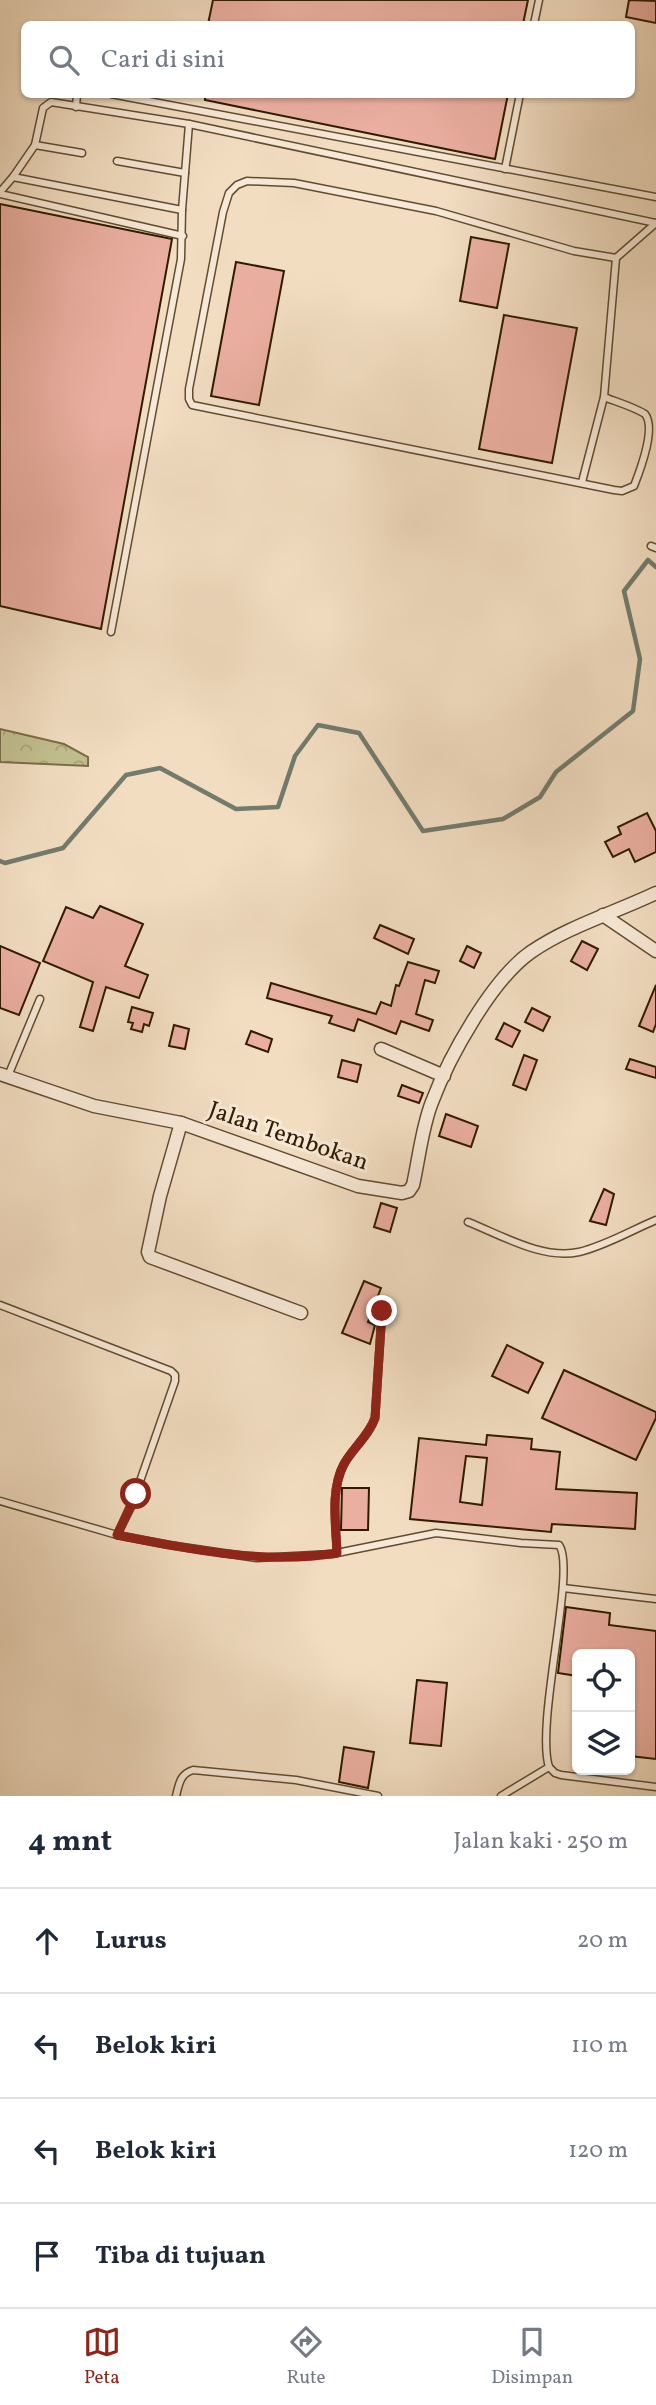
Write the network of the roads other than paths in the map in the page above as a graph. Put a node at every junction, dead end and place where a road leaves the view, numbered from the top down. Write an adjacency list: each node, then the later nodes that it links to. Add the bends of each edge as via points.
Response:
1 (539, 0): 2 (lane)
2 (535, 21)
3 (77, 98): 6 (lane)
4 (132, 98): 11 (lane)
5 (519, 98): 11 (lane)
6 (76, 107): 7 (lane); 8 (lane, via 46,104)
7 (189, 124): 12 (lane); 17 (lane)
8 (35, 145): 9 (lane); 13 (lane)
9 (82, 153)
10 (117, 161): 12 (lane)
11 (505, 169): 15 (lane)
12 (185, 173): 16 (lane)
13 (13, 177): 14 (lane); 16 (lane)
14 (0, 193): 18 (lane)
15 (656, 197)
16 (182, 210): 18 (lane)
17 (656, 223): 19 (lane)
18 (183, 236): 22 (lane)
19 (615, 258): 20 (lane); 21 (lane, via 574,251 436,211 293,183 247,181 229,193 223,212 189,388 192,405 207,410)
20 (604, 397): 21 (lane); 21 (lane, via 646,415 654,423 654,434 630,489)
21 (582, 482)
22 (111, 632)
23 (654, 899): 24 (street, Jalan Tembokan)
24 (603, 915): 25 (street); 29 (street, Jalan Tembokan, via 529,953 503,979)
25 (656, 951)
26 (40, 999): 28 (lane)
27 (381, 1049): 29 (street)
28 (4, 1075): 30 (street, Jalan Tembokan, via 94,1106)
29 (444, 1076): 30 (street, Jalan Tembokan, via 431,1103 414,1185 402,1193 358,1186)
30 (181, 1122): 35 (street, via 160,1196 150,1257)
31 (656, 1220): 32 (lane, via 579,1252 560,1253)
32 (468, 1222)
33 (0, 1304): 37 (lane, via 175,1375 131,1507)
34 (382, 1311): 38 (lane, via 375,1418 338,1478)
35 (301, 1313)
36 (0, 1501): 37 (lane)
37 (117, 1535): 38 (lane, via 257,1558)
38 (337, 1553): 39 (lane, via 436,1533 551,1543 564,1551)
39 (563, 1588): 40 (lane); 41 (lane, via 547,1727)
40 (656, 1599)
41 (549, 1767): 42 (lane, via 555,1773); 45 (lane)
42 (656, 1787)
43 (176, 1796): 44 (lane, via 179,1781 193,1770 296,1780)
44 (378, 1796)
45 (501, 1796)

